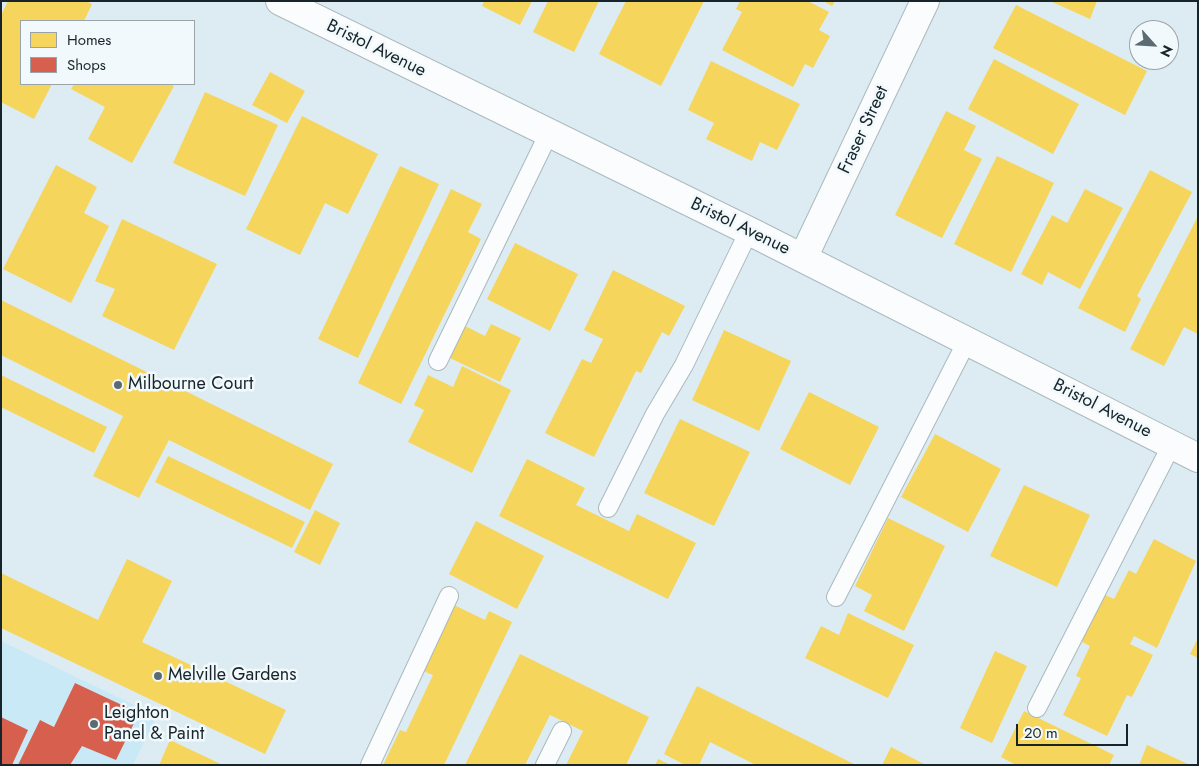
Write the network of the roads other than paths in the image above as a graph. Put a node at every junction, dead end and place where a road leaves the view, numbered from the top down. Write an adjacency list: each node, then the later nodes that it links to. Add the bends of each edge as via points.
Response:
1 (280, 1): 3 (street, Bristol Avenue)
2 (925, 1): 5 (street, Fraser Street)
3 (548, 133): 4 (street, Bristol Avenue); 7 (lane)
4 (749, 231): 5 (street, Bristol Avenue); 10 (lane, via 684,365 655,414)
5 (803, 258): 6 (street, Bristol Avenue)
6 (967, 341): 8 (street, Bristol Avenue); 12 (lane)
7 (438, 361)
8 (1172, 444): 9 (street, Bristol Avenue); 13 (lane)
9 (1198, 458)
10 (608, 508)
11 (449, 596): 15 (lane)
12 (836, 597)
13 (1037, 708)
14 (562, 731): 16 (lane)
15 (370, 765)
16 (545, 765)

